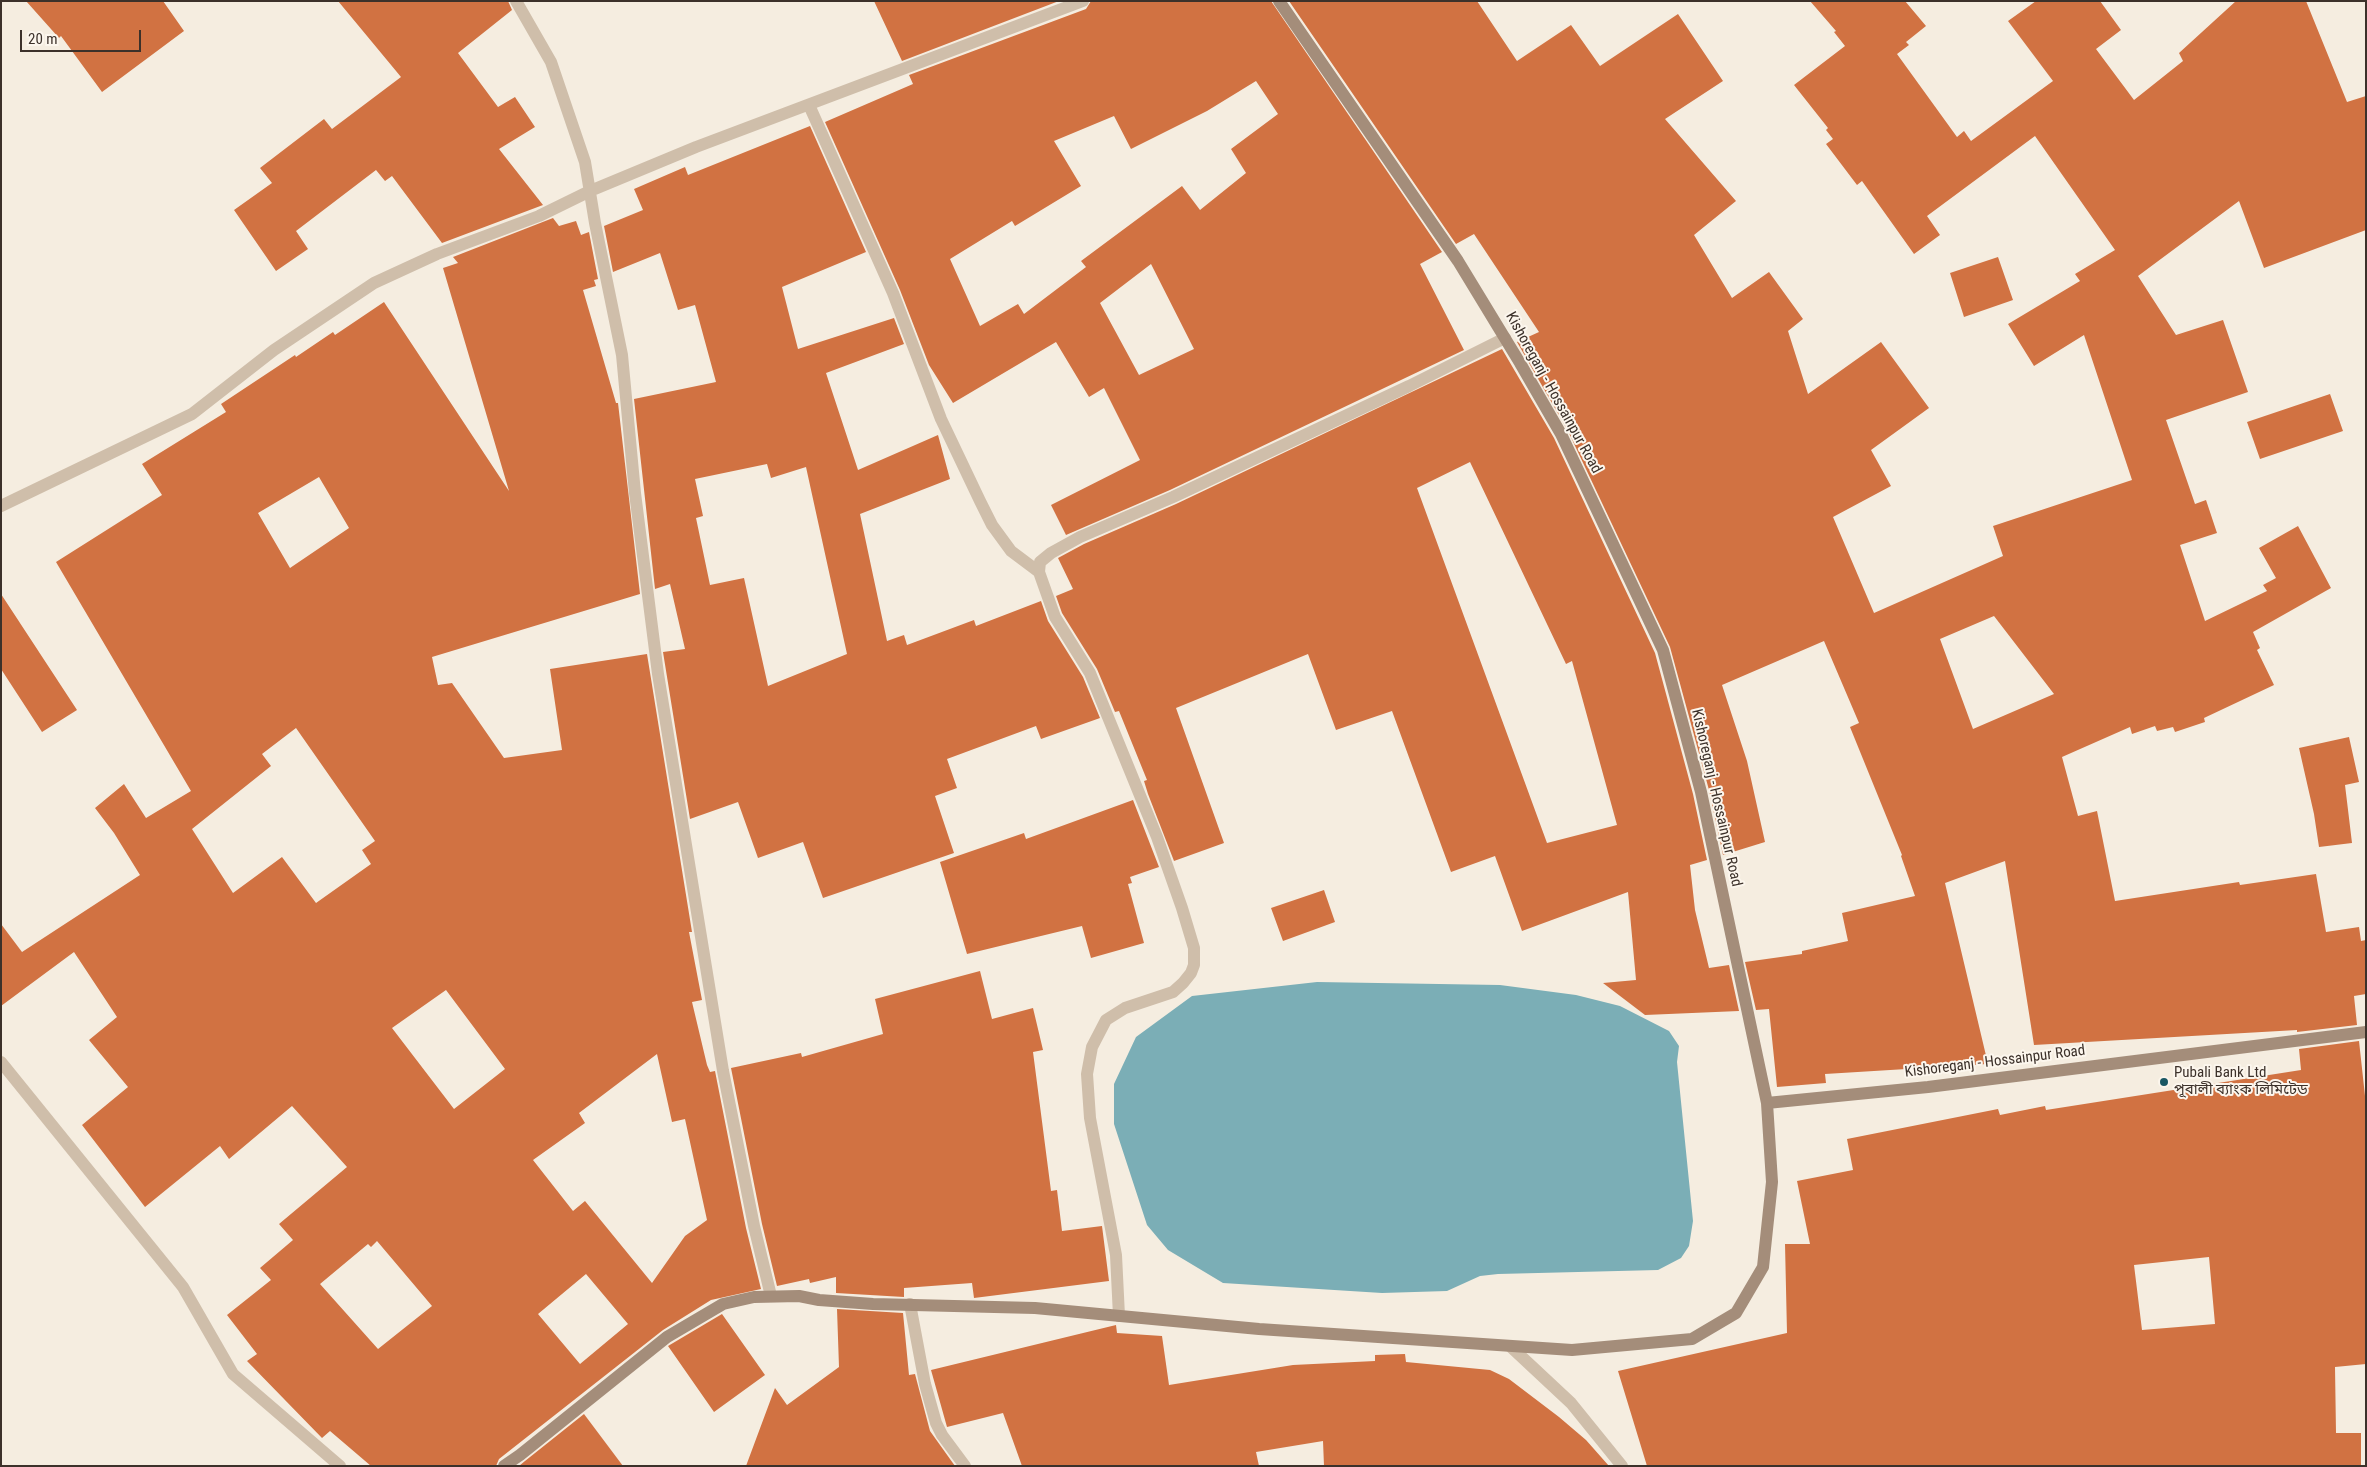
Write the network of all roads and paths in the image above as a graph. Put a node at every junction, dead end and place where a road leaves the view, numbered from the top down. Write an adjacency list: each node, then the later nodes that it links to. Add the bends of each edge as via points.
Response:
1 (516, 1): 5 (street, via 551,62 585,162)
2 (1083, 1): 4 (street)
3 (1278, 1): 6 (main road, Kishoreganj - Hossainpur Road, via 1458,261)
4 (809, 105): 5 (street); 8 (street, via 893,293 941,419 980,501 1011,551)
5 (590, 191): 7 (street, via 539,216 437,254 374,283 274,350 192,414); 12 (street, via 622,355 634,493 658,674 723,1070)
6 (1505, 338): 8 (street, via 1174,497 1080,536 1040,562); 11 (main road, Kishoreganj - Hossainpur Road, via 1562,434 1663,650 1701,792)
7 (1, 506)
8 (1040, 572): 14 (street, via 1056,617 1096,686 1156,837 1194,948 1191,973 1173,992 1125,1008 1106,1020 1092,1047 1087,1074 1090,1118 1116,1255)
9 (2366, 1032): 11 (main road, Kishoreganj - Hossainpur Road, via 1928,1087)
10 (1, 1062): 16 (street, via 182,1287 233,1374)
11 (1767, 1103): 15 (main road, via 1772,1182 1763,1267 1736,1313 1692,1339 1572,1350)
12 (771, 1296): 13 (main road); 17 (main road, via 723,1304 667,1337)
13 (910, 1304): 14 (main road, via 1035,1308); 18 (street, via 936,1423)
14 (1119, 1316): 15 (main road)
15 (1510, 1346): 19 (street, via 1571,1404)
16 (340, 1466)
17 (505, 1466)
18 (965, 1466)
19 (1622, 1466)

